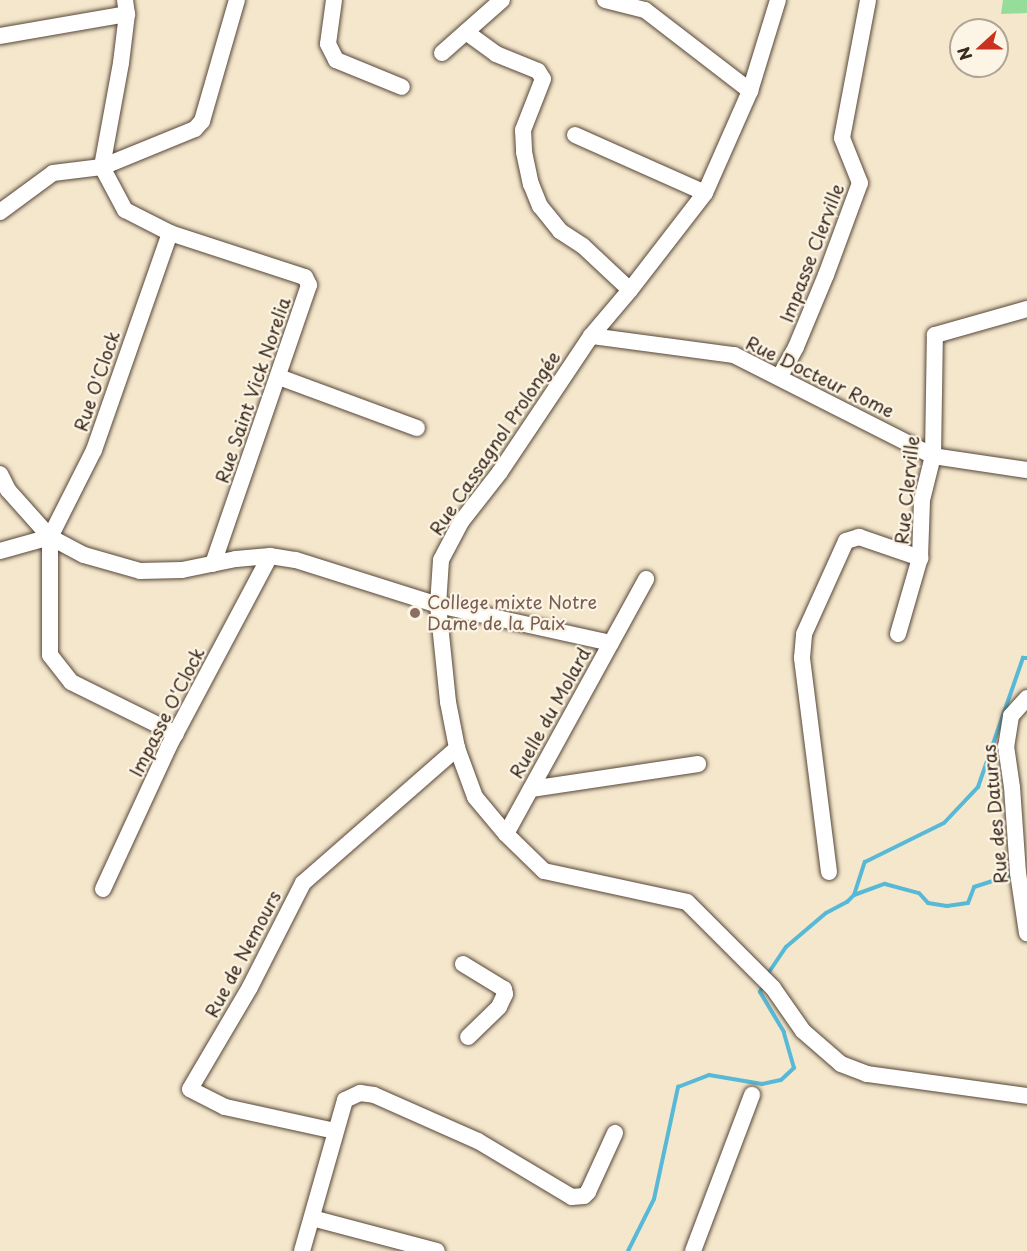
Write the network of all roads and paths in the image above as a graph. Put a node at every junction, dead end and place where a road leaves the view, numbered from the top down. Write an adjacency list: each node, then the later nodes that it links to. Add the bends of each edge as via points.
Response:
1 (237, 0): 14 (street, via 202,121 195,129)
2 (334, 0): 11 (street, via 328,44 336,60)
3 (502, 0): 8 (street)
4 (605, 0): 12 (street, via 645,10)
5 (778, 0): 12 (street, Rue Cassagnol Prolongée)
6 (868, 0): 21 (street, Impasse Clerville, via 842,138 860,183 818,296)
7 (126, 7): 9 (street); 14 (street, via 121,63)
8 (466, 32): 10 (street); 18 (street, via 496,54 538,70 543,79 523,130 531,184 540,206 560,231 584,246)
9 (0, 36)
10 (442, 53)
11 (402, 87)
12 (750, 91): 15 (street, Rue Cassagnol Prolongée)
13 (575, 135): 15 (street)
14 (102, 166): 16 (street, via 53,173); 17 (street, Rue Saint Vick Norelia, via 125,210)
15 (705, 193): 18 (street, Rue Cassagnol Prolongée)
16 (0, 212)
17 (170, 233): 22 (street, Rue Saint Vick Norelia, via 305,277 309,289); 27 (street, Rue O'Clock, via 94,450)
18 (630, 290): 20 (street, Rue Cassagnol Prolongée)
19 (1027, 309): 24 (street, Rue Clerville, via 934,335)
20 (591, 336): 21 (street, Rue Docteur Rome, via 734,355); 33 (street, Rue Cassagnol Prolongée, via 500,472 461,522 441,560)
21 (780, 376): 24 (street, Rue Docteur Rome)
22 (279, 377): 23 (street); 31 (street, Rue Saint Vick Norelia)
23 (417, 428)
24 (933, 456): 25 (street, Rue Docteur Rome); 30 (street, Rue Clerville, via 922,500)
25 (1027, 470)
26 (0, 474): 27 (street, via 8,490)
27 (50, 537): 28 (street); 31 (street, via 84,555 140,571 182,570); 37 (street, via 50,655 70,682)
28 (0, 552)
29 (270, 556): 31 (street); 33 (street, via 296,560); 37 (street, Impasse O'Clock)
30 (920, 558): 34 (street, Rue Clerville); 43 (street, via 859,537 846,541 804,634 802,658)
31 (213, 564)
32 (646, 579): 35 (street, Ruelle du Molard)
33 (438, 605): 35 (street); 38 (street, Rue Cassagnol Prolongée)
34 (898, 634)
35 (611, 643): 41 (street, Ruelle du Molard)
36 (1027, 698): 40 (street, Rue des Daturas, via 1011,716 1006,746)
37 (176, 734): 45 (street, Impasse O'Clock)
38 (457, 748): 42 (street, Rue Cassagnol Prolongée, via 475,798); 51 (street, Rue de Nemours, via 303,883 250,987 190,1089 225,1107)
39 (698, 764): 41 (street)
40 (1020, 787): 44 (street, Rue des Daturas)
41 (531, 789): 42 (street, Ruelle du Molard)
42 (506, 834): 50 (street, Rue Cassagnol Prolongée, via 544,871 687,902 773,988 803,1031 841,1064 867,1074)
43 (829, 872)
44 (1023, 876): 46 (street, Rue des Daturas)
45 (103, 889)
46 (1027, 933)
47 (463, 964): 48 (street, via 506,994 499,1007)
48 (468, 1037)
49 (752, 1095): 56 (street)
50 (1027, 1096)
51 (334, 1131): 52 (street, via 345,1100 360,1093 374,1095 478,1141 577,1198 588,1192); 53 (street)
52 (615, 1133)
53 (312, 1218): 54 (street); 55 (street)
54 (302, 1251)
55 (437, 1251)
56 (693, 1251)

